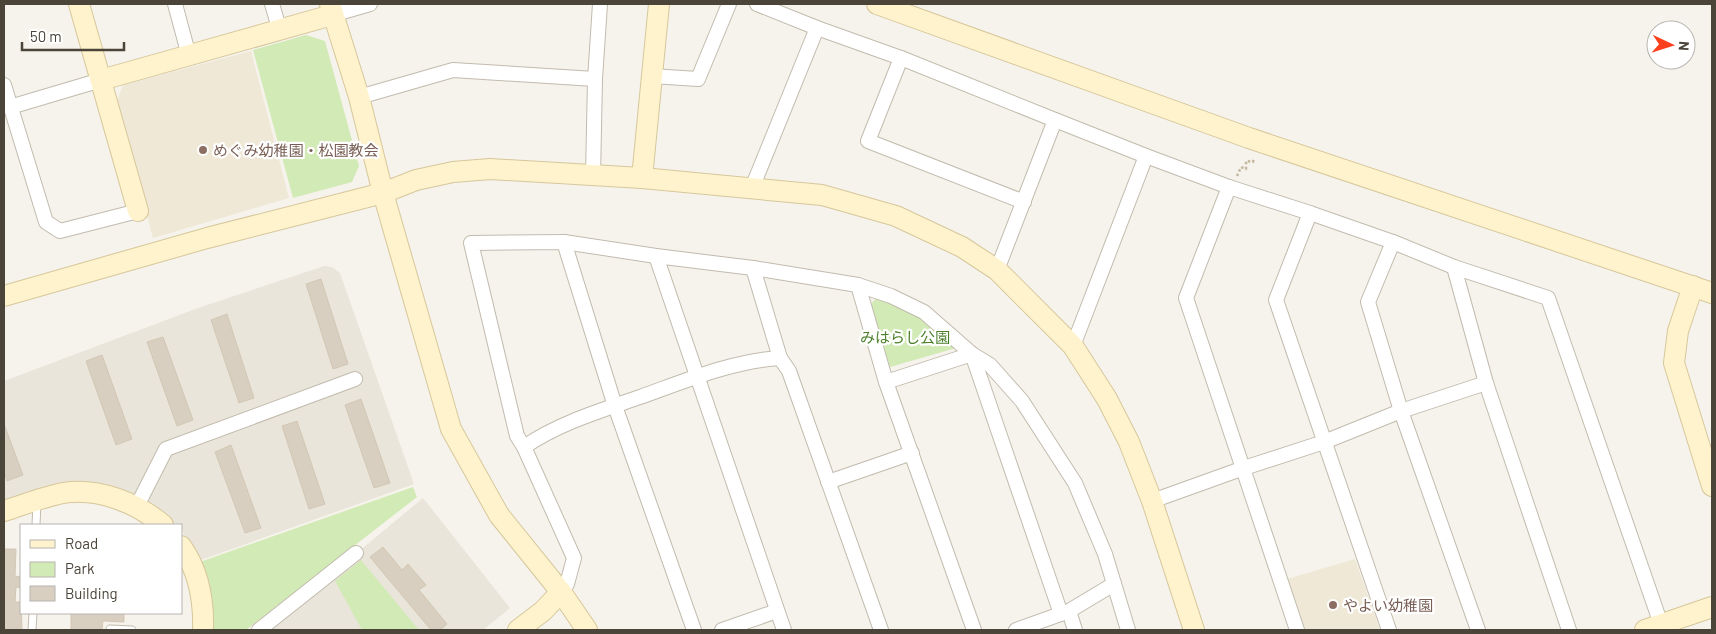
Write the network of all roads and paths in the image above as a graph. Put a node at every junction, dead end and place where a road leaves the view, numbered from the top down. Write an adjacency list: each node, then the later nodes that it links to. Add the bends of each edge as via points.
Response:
1 (79, 4): 16 (street)
2 (175, 4): 13 (street)
3 (272, 4): 12 (street)
4 (370, 4): 10 (street)
5 (600, 4): 17 (street)
6 (659, 4): 15 (street)
7 (729, 4): 15 (street, via 698,80)
8 (757, 4): 11 (street)
9 (877, 4): 22 (street)
10 (331, 9): 12 (street); 19 (street)
11 (817, 28): 14 (street); 27 (street)
12 (280, 31): 13 (street)
13 (189, 56): 16 (street)
14 (901, 58): 21 (street); 29 (street, via 868,141)
15 (651, 76): 25 (street)
16 (101, 80): 20 (street); 30 (street)
17 (595, 80): 19 (street, via 453,70); 24 (street)
18 (4, 85): 20 (street)
19 (359, 97): 28 (street)
20 (10, 107): 30 (street, via 46,222 60,231)
21 (1055, 120): 23 (street); 29 (street)
22 (1249, 138): 26 (path, via 1245,154 1254,157 1253,162 1246,162 1246,169 1241,167 1236,177 1232,176); 39 (street)
23 (1146, 156): 26 (street); 42 (street)
24 (594, 176): 25 (street); 28 (street, via 490,169 452,172 416,180)
25 (642, 178): 27 (street)
26 (1229, 187): 31 (street); 54 (street, via 1186,298)
27 (752, 188): 37 (street, via 822,195 896,216 962,247)
28 (383, 193): 41 (street, via 207,238); 66 (street, via 451,428 499,515)
29 (1024, 202): 37 (street)
30 (138, 211)
31 (1310, 213): 33 (street); 51 (street, via 1276,300)
32 (564, 242): 34 (street); 49 (street); 52 (street, via 471,243 517,436)
33 (1393, 242): 35 (street); 50 (street, via 1368,302)
34 (656, 256): 36 (street); 45 (street)
35 (1454, 267): 48 (street); 71 (street, via 1548,298)
36 (753, 268): 38 (street); 44 (street)
37 (997, 270): 42 (street)
38 (858, 285): 43 (street, via 924,312); 47 (street)
39 (1692, 286): 40 (street); 56 (street, via 1678,331 1674,363)
40 (1712, 293)
41 (4, 296)
42 (1072, 346): 58 (street, via 1107,399 1129,442)
43 (972, 354): 47 (street); 65 (street, via 990,365 1022,401 1075,483); 69 (street)
44 (780, 358): 45 (street); 55 (street, via 789,372)
45 (698, 376): 49 (street); 68 (street)
46 (355, 378): 59 (street, via 166,449)
47 (886, 382): 53 (street)
48 (1486, 383): 50 (street); 91 (street)
49 (615, 406): 52 (street, via 571,422); 79 (street)
50 (1402, 411): 51 (street); 90 (street)
51 (1324, 442): 54 (street); 89 (street)
52 (524, 447): 66 (street, via 574,558 567,584)
53 (912, 453): 55 (street); 83 (street)
54 (1244, 468): 58 (street); 88 (street)
55 (828, 482): 82 (street)
56 (1712, 486)
57 (37, 500): 59 (street, via 66,493 85,494 112,497); 60 (street); 61 (lane)
58 (1152, 501): 87 (street)
59 (137, 506): 62 (street)
60 (4, 511)
61 (36, 524)
62 (162, 524)
63 (182, 548): 75 (street, via 198,580)
64 (356, 553): 76 (street)
65 (1114, 584): 69 (street); 86 (street)
66 (560, 592): 77 (street, via 543,611); 78 (street)
67 (1712, 607): 71 (street)
68 (777, 611): 80 (street); 81 (street)
69 (1065, 613): 84 (street); 85 (street)
70 (33, 614): 73 (lane)
71 (1656, 628)
72 (110, 629): 74 (lane)
73 (32, 630)
74 (132, 630)
75 (203, 630)
76 (259, 630)
77 (518, 630)
78 (587, 630)
79 (694, 630)
80 (722, 630)
81 (784, 630)
82 (881, 630)
83 (974, 630)
84 (1016, 630)
85 (1075, 630)
86 (1128, 630)
87 (1194, 630)
88 (1297, 630)
89 (1389, 630)
90 (1478, 630)
91 (1569, 630)

